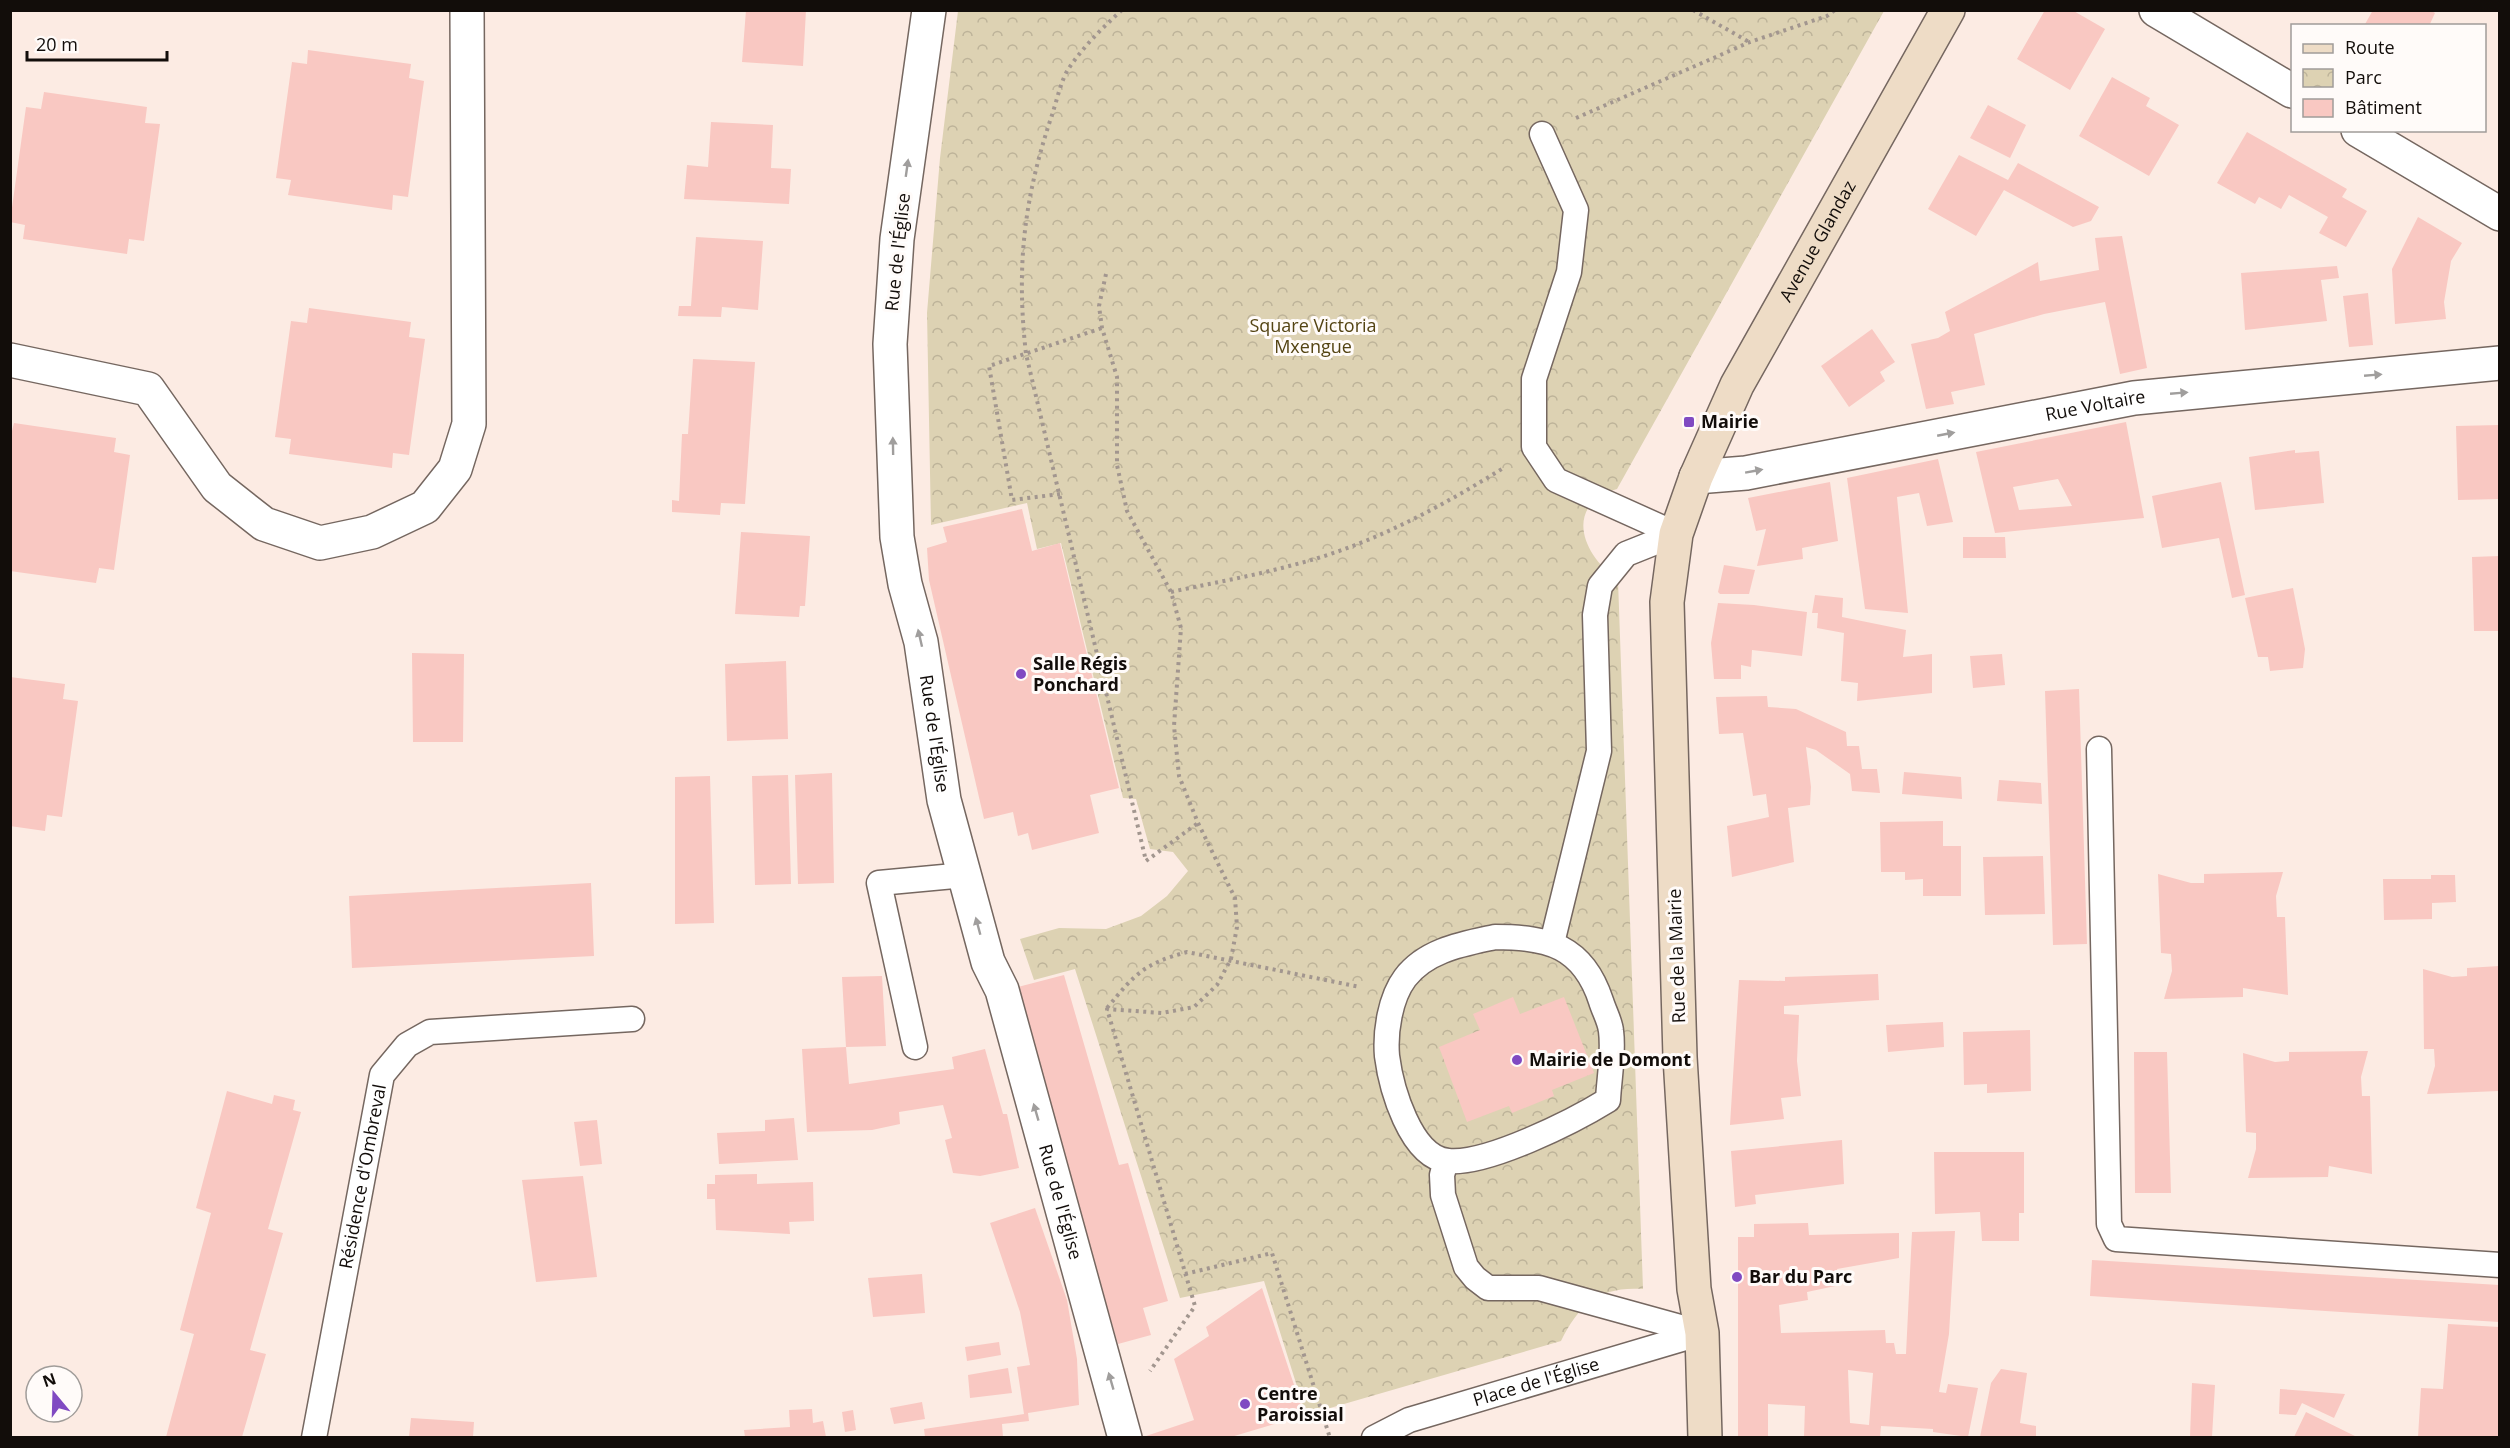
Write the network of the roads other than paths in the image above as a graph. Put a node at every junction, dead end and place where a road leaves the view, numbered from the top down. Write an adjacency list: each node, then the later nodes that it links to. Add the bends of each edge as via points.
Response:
1 (467, 10): 9 (street, via 469,424 455,469 425,507 372,532 320,543 264,524 217,487 148,389)
2 (929, 10): 14 (street, Rue de l'Église, one-way to 2, via 944,800 921,642 905,584 897,537 893,456 890,344 897,239)
3 (1948, 10): 11 (street, Avenue Glandaz, via 1737,386)
4 (2156, 10): 5 (street)
5 (2291, 91)
6 (2361, 132): 8 (street)
7 (1542, 134): 12 (lane, via 1576,210 1569,272 1534,379 1534,447 1556,480)
8 (2499, 214)
9 (10, 360)
10 (2499, 363): 11 (street, Rue Voltaire, one-way to 10, via 1746,473 2134,398)
11 (1696, 477): 12 (street, Rue de la Mairie)
12 (1676, 534): 15 (lane, via 1626,555 1600,586 1595,615 1599,751); 20 (street, Rue de la Mairie, via 1667,602 1680,1057 1694,1289)
13 (2099, 749): 19 (lane, via 2109,1224 2116,1239)
14 (965, 875): 17 (lane, via 879,883); 21 (street, Rue de l'Église, one-way to 14, via 1002,990 988,963)
15 (1552, 943): 18 (lane, via 1576,957 1594,979 1611,1032 1608,1100 1523,1143 1467,1160); 18 (lane, via 1530,937 1494,937 1454,946 1428,957 1406,976 1396,995 1388,1024 1387,1055 1396,1099 1424,1149)
16 (632, 1019): 22 (lane, Résidence d'Ombreval, via 430,1032 407,1045 382,1075)
17 (915, 1047)
18 (1446, 1161): 20 (lane, via 1443,1195 1466,1267 1488,1288 1539,1288)
19 (2499, 1265)
20 (1702, 1333): 23 (lane, Place de l'Église, via 1409,1420); 24 (street, Rue de la Mairie)
21 (1123, 1426)
22 (314, 1437)
23 (1374, 1437)
24 (1705, 1437)

